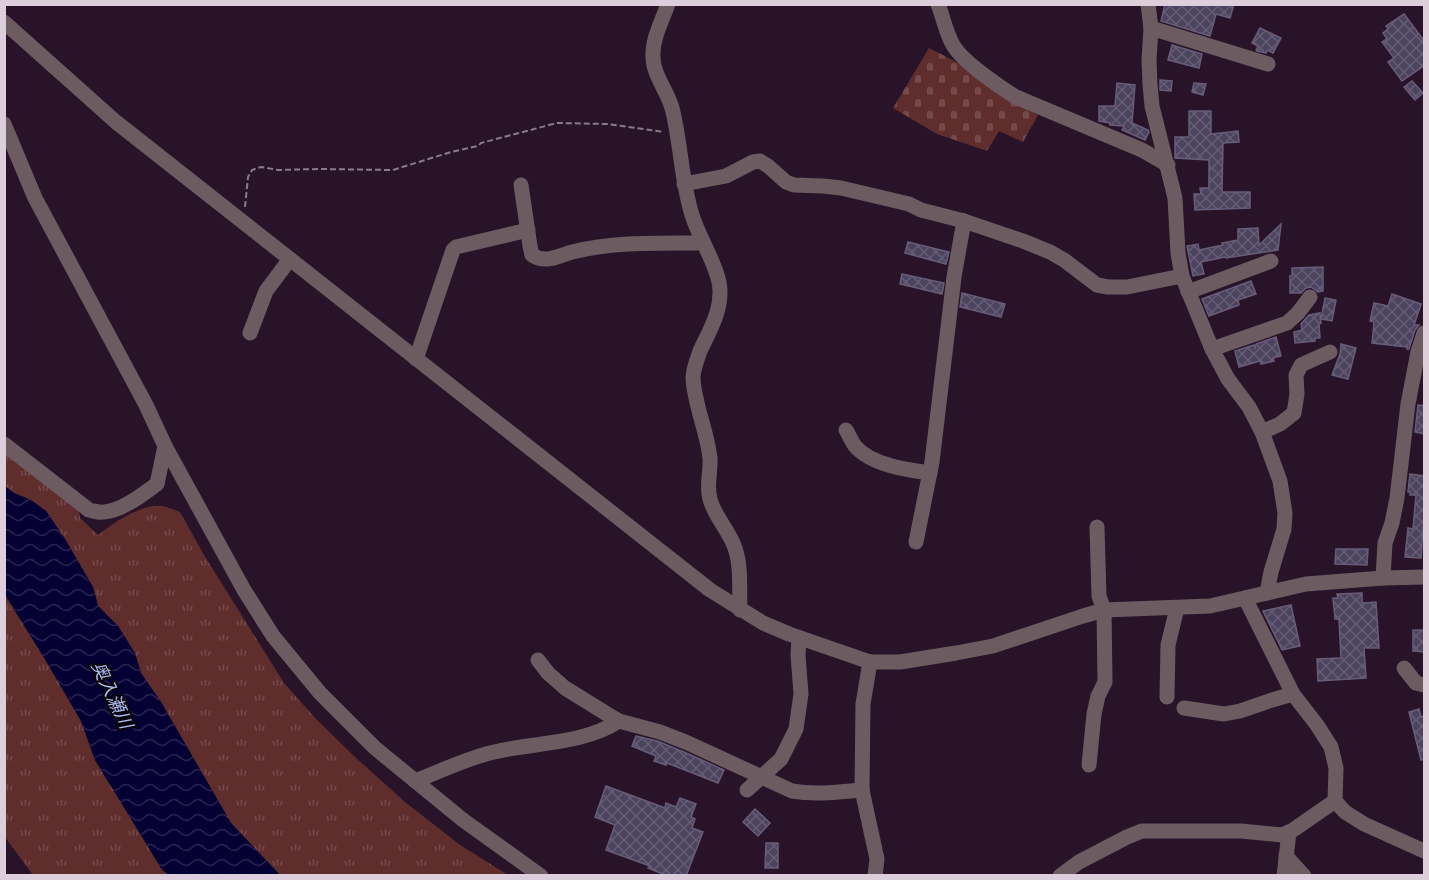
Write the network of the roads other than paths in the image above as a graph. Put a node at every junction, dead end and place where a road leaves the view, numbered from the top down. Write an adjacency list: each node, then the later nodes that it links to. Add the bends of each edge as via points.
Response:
1 (668, 4): 9 (street, via 652,57 671,106)
2 (938, 4): 8 (street, via 951,43 1000,87)
3 (1148, 4): 5 (street)
4 (4, 22): 14 (street, via 116,122)
5 (1151, 28): 6 (street); 8 (street, via 1149,84)
6 (1268, 64)
7 (4, 124): 27 (street, via 35,198)
8 (1168, 165): 16 (street)
9 (684, 184): 11 (street, via 726,176 760,162 794,185 841,188); 13 (street)
10 (521, 185): 12 (street)
11 (964, 221): 16 (street, via 1050,252 1097,285 1127,287); 28 (street)
12 (528, 230): 13 (street, via 532,255 539,260 618,245); 23 (street, via 453,250)
13 (703, 242): 36 (street, via 719,284 720,303 693,375 710,459 709,496 739,559)
14 (290, 259): 19 (street, via 266,291); 23 (street)
15 (1270, 261): 17 (street)
16 (1182, 276): 17 (street)
17 (1188, 292): 21 (street)
18 (1310, 297): 21 (street, via 1287,323)
19 (250, 333)
20 (1425, 333): 32 (street, via 1408,404)
21 (1212, 349): 25 (street)
22 (1330, 352): 25 (street, via 1301,365 1296,375 1294,413)
23 (416, 359): 36 (street, via 710,591)
24 (846, 430): 28 (street, via 856,447 873,460)
25 (1262, 432): 33 (street, via 1280,481 1285,513)
26 (4, 444): 27 (street, via 89,510 103,513 115,510 157,484)
27 (165, 446): 49 (street, via 273,636 320,693)
28 (930, 473): 30 (street)
29 (1097, 527): 37 (street, via 1099,596)
30 (916, 542)
31 (1425, 577): 32 (street)
32 (1383, 578): 33 (street, via 1306,584)
33 (1267, 593): 34 (street)
34 (1245, 598): 35 (street); 43 (street)
35 (1177, 608): 37 (street); 44 (street, via 1168,645)
36 (740, 610): 38 (street)
37 (1104, 610): 40 (street, via 993,646 900,662); 47 (street, via 1105,682 1094,714)
38 (799, 638): 40 (street); 48 (street, via 801,694 796,729 781,759)
39 (538, 660): 46 (street, via 565,688)
40 (870, 662): 51 (street, via 863,704)
41 (1404, 668): 42 (street, via 1416,683)
42 (1425, 685)
43 (1293, 694): 45 (street, via 1224,714); 52 (street, via 1331,747 1336,768)
44 (1167, 697)
45 (1184, 708)
46 (619, 720): 48 (street, via 688,743); 49 (street, via 587,735 493,752)
47 (1089, 765)
48 (762, 777): 50 (street); 51 (street, via 803,793)
49 (415, 781): 56 (street)
50 (747, 790)
51 (862, 790): 57 (street, via 877,859)
52 (1335, 801): 53 (street); 54 (street, via 1364,824)
53 (1288, 832): 55 (street); 58 (street, via 1282,835 1142,831 1079,862)
54 (1425, 851)
55 (1286, 856): 59 (street); 60 (street)
56 (541, 876)
57 (875, 876)
58 (1060, 876)
59 (1284, 876)
60 (1304, 876)

